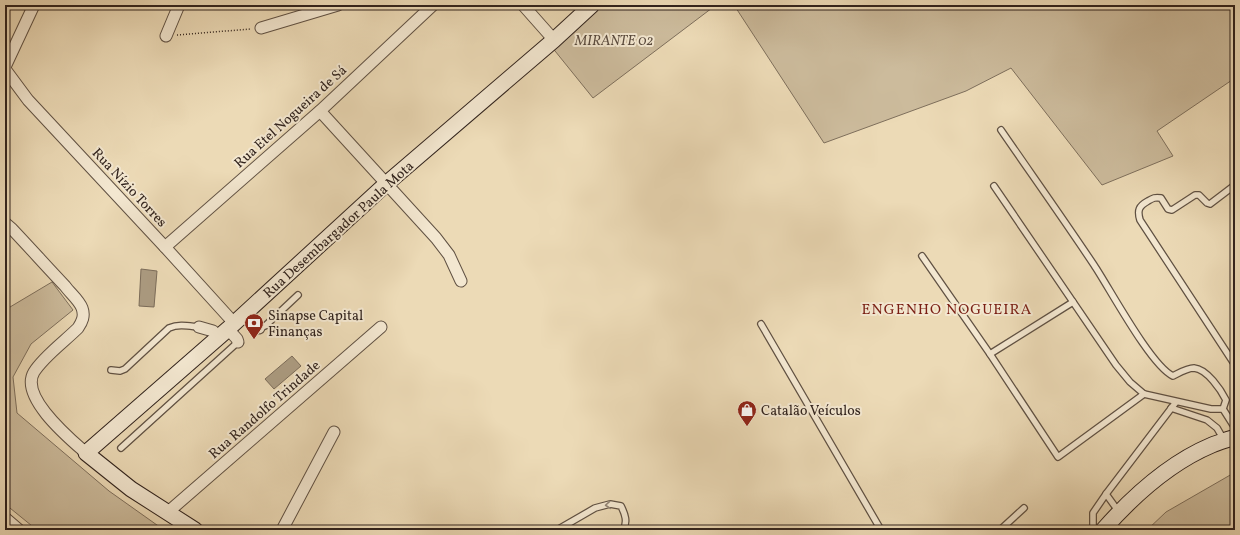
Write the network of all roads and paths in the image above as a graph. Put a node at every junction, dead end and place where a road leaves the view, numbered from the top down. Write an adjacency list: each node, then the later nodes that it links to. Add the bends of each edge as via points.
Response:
1 (34, 5): 10 (street)
2 (179, 5): 8 (street)
3 (338, 5): 7 (street)
4 (433, 5): 11 (street, Rua Etel Nogueira de Sá)
5 (523, 5): 9 (street)
6 (592, 5): 9 (street, Rua Desembargador Paula Mota)
7 (261, 28): 8 (path)
8 (166, 36)
9 (554, 40): 13 (street, Rua Desembargador Paula Mota)
10 (5, 68): 17 (street, Rua Nízio Torres, via 28,100)
11 (320, 111): 13 (street); 17 (street, Rua Etel Nogueira de Sá)
12 (1001, 130): 34 (lane, via 1158,362 1173,376 1192,368 1200,369 1221,391 1226,400)
13 (386, 184): 19 (street, via 436,238 449,255); 23 (street, Rua Desembargador Paula Mota)
14 (1235, 185): 29 (lane, via 1210,204 1199,194 1172,210 1161,198 1155,197 1141,205 1138,212 1140,220)
15 (994, 186): 21 (lane)
16 (5, 223): 39 (street, via 82,308 82,322 40,364 33,374 32,386 34,397 42,409)
17 (165, 247): 23 (street, Rua Nízio Torres)
18 (922, 256): 28 (lane)
19 (461, 281)
20 (298, 295): 26 (lane, via 265,326)
21 (1073, 302): 28 (lane); 31 (lane, via 1116,365)
22 (762, 324): 50 (lane)
23 (231, 326): 24 (street, via 213,331); 26 (street); 27 (street); 39 (street, Rua Desembargador Paula Mota)
24 (199, 327): 30 (lane, via 181,325 169,328 125,369)
25 (381, 327): 43 (street, Rua Randolfo Trindade)
26 (259, 328)
27 (238, 342): 38 (lane)
28 (990, 354): 31 (lane, via 1058,457)
29 (1235, 365)
30 (110, 370)
31 (1144, 394): 32 (lane)
32 (1176, 402): 33 (lane); 34 (lane)
33 (1171, 408): 37 (lane, via 1206,420); 40 (lane)
34 (1223, 409): 35 (lane)
35 (1235, 428)
36 (334, 432): 47 (street)
37 (1230, 439): 42 (street, via 1182,461 1153,481)
38 (121, 448)
39 (86, 453): 43 (street, via 131,490)
40 (1106, 494): 42 (lane); 52 (lane, via 1093,513)
41 (1024, 508): 51 (lane)
42 (1119, 512): 53 (street)
43 (167, 513): 46 (street)
44 (5, 518): 45 (street)
45 (20, 530)
46 (195, 530)
47 (282, 530)
48 (557, 530): 49 (lane, one-way to 48, via 626,517 620,506 610,504 595,508)
49 (623, 530)
50 (880, 530)
51 (1000, 530)
52 (1093, 530)
53 (1103, 530)

